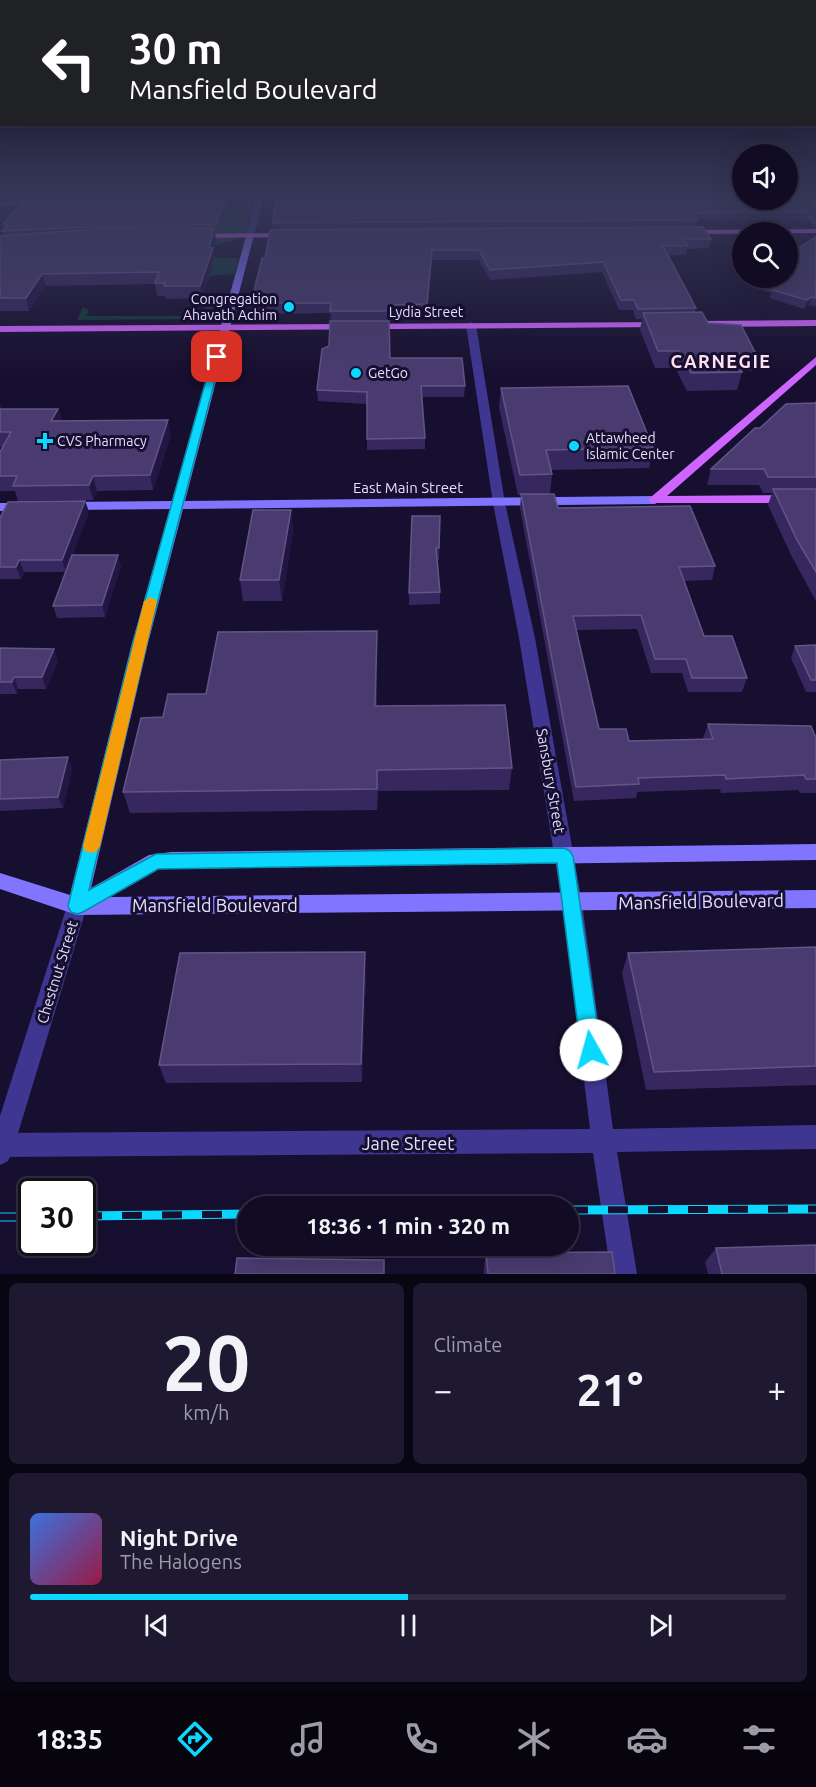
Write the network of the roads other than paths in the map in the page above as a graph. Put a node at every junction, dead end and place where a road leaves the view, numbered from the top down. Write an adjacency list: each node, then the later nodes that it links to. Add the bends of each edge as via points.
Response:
1 (244, 255): 6 (main road, Chestnut Street)
2 (816, 323): 4 (main road)
3 (676, 324): 5 (main road, Lydia Street)
4 (688, 324)
5 (471, 325): 6 (main road, Lydia Street); 11 (street, Sansbury Street)
6 (225, 327): 7 (main road, Lydia Street); 12 (main road, Chestnut Street)
7 (0, 329)
8 (816, 360): 10 (main road)
9 (816, 499): 10 (main road, East Main Street)
10 (656, 500): 11 (main road, East Main Street)
11 (499, 503): 12 (main road, East Main Street); 17 (street, Sansbury Street, via 527,638)
12 (176, 505): 13 (main road, East Main Street); 21 (main road, Chestnut Street)
13 (59, 506)
14 (0, 507): 15 (main road)
15 (36, 507)
16 (816, 852): 17 (main road, Mansfield Boulevard)
17 (564, 856): 20 (street, Sansbury Street); 21 (main road, Mansfield Boulevard, via 156,861)
18 (0, 881): 21 (main road)
19 (816, 899): 20 (main road, Mansfield Boulevard)
20 (572, 903): 21 (main road, Mansfield Boulevard); 23 (street, Sansbury Street)
21 (77, 906): 24 (street, Chestnut Street)
22 (816, 1137): 23 (street, Jane Street)
23 (603, 1141): 24 (street, Jane Street); 25 (street, Sansbury Street)
24 (1, 1148)
25 (624, 1274)

